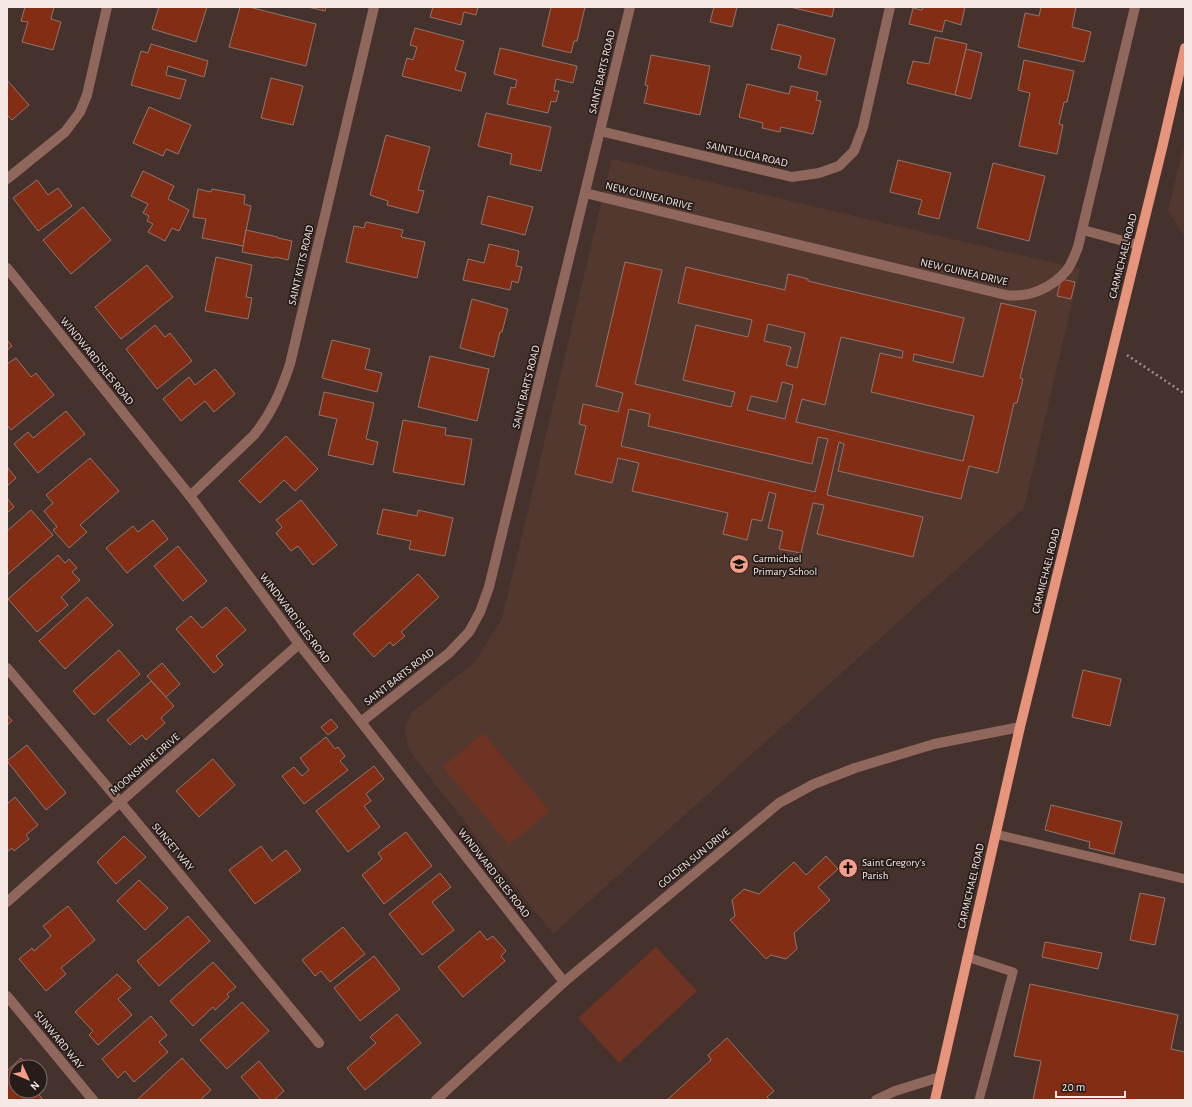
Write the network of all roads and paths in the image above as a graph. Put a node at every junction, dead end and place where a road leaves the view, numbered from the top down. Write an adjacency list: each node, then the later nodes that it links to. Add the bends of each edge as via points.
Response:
1 (107, 7): 8 (street, via 87,95 80,112 65,132)
2 (374, 7): 15 (street, SAINT KITTS ROAD, via 284,381 270,412 254,435)
3 (630, 7): 7 (street, SAINT BARTS ROAD)
4 (890, 7): 7 (street, SAINT LUCIA ROAD, via 863,127 854,151 839,166 819,173 792,177)
5 (1135, 7): 10 (street, NEW GUINEA DRIVE)
6 (1185, 48): 11 (main road, CARMICHAEL ROAD)
7 (600, 131): 9 (street, SAINT BARTS ROAD)
8 (7, 179)
9 (585, 193): 10 (street, NEW GUINEA DRIVE, via 1016,296 1029,295 1041,290 1066,271); 18 (street, SAINT BARTS ROAD, via 489,587 480,612 469,632 449,653)
10 (1083, 230): 11 (street)
11 (1138, 245): 13 (main road, CARMICHAEL ROAD)
12 (7, 268): 15 (street, WINDWARD ISLES ROAD)
13 (1113, 346): 14 (path); 19 (main road, CARMICHAEL ROAD)
14 (1185, 394)
15 (190, 496): 16 (street, WINDWARD ISLES ROAD)
16 (299, 644): 18 (street, WINDWARD ISLES ROAD); 20 (street, MOONSHINE DRIVE)
17 (7, 668): 20 (street, SUNSET WAY)
18 (361, 722): 25 (street, WINDWARD ISLES ROAD)
19 (1020, 727): 21 (main road, CARMICHAEL ROAD); 25 (street, GOLDEN SUN DRIVE, via 934,744 855,768 814,784 779,803)
20 (120, 802): 23 (street, MOONSHINE DRIVE); 27 (street, SUNSET WAY)
21 (995, 834): 22 (lane); 24 (main road, CARMICHAEL ROAD)
22 (1185, 879)
23 (7, 902)
24 (967, 957): 28 (main road, CARMICHAEL ROAD); 33 (lane, via 1013,972)
25 (564, 982): 30 (street, GOLDEN SUN DRIVE)
26 (7, 996): 29 (street, SUNWARD WAY)
27 (319, 1043)
28 (940, 1077): 31 (street, via 895,1091); 32 (main road, CARMICHAEL ROAD)
29 (93, 1100)
30 (436, 1100)
31 (876, 1100)
32 (935, 1100)
33 (980, 1100)

